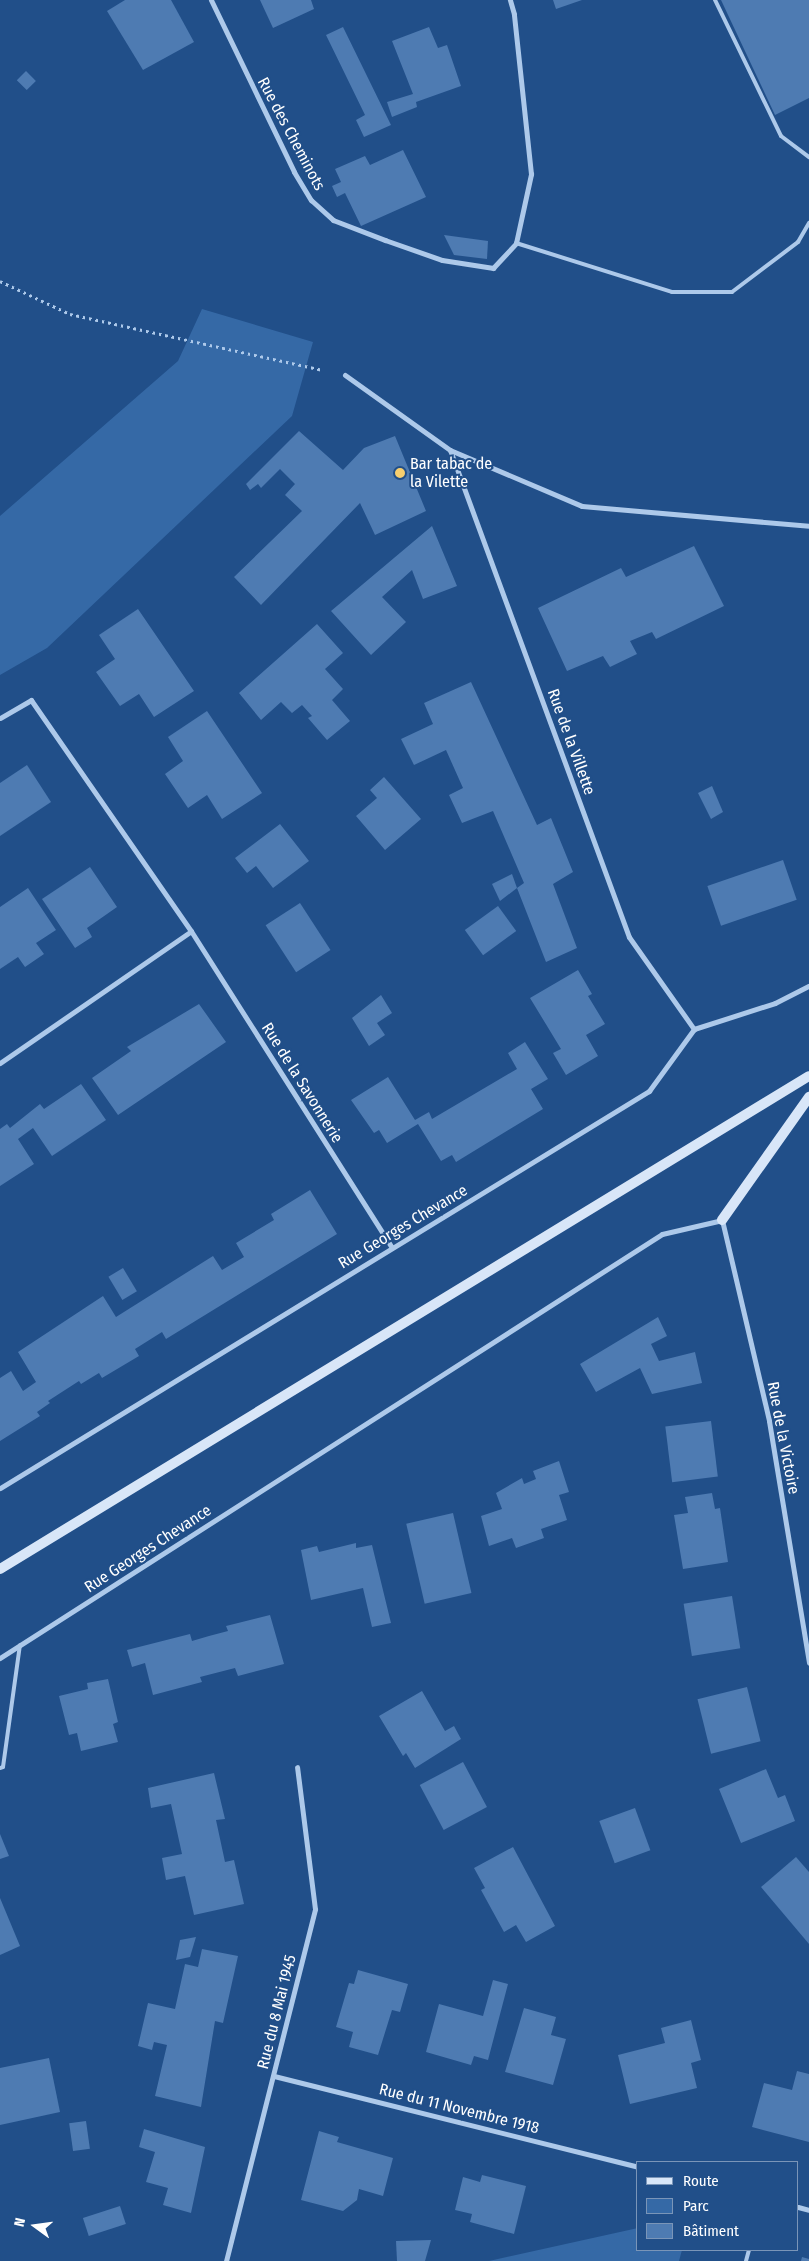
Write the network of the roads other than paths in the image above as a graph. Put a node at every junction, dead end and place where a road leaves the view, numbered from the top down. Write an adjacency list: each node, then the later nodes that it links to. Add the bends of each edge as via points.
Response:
1 (211, 0): 6 (street, Rue des Cheminots, via 294,172 311,200 333,220 442,260 493,268)
2 (510, 0): 6 (street, via 531,174)
3 (714, 0): 4 (lane, via 780,136)
4 (809, 157)
5 (809, 223): 6 (lane, via 798,242 732,292 672,292)
6 (516, 243)
7 (345, 375): 8 (street)
8 (450, 450): 9 (street, via 582,506); 13 (street, Rue de la Villette, via 629,937)
9 (809, 526)
10 (0, 718): 11 (street, Rue de la Savonnerie, via 31,700)
11 (190, 931): 14 (street); 18 (street, Rue de la Savonnerie)
12 (809, 986): 13 (street, via 775,1003)
13 (694, 1029): 18 (street, Rue Georges Chevance, via 649,1091)
14 (0, 1063)
15 (809, 1076): 20 (main road)
16 (809, 1097): 17 (main road)
17 (722, 1220): 21 (street, Rue Georges Chevance, via 662,1234); 23 (street, Rue de la Victoire, via 769,1421)
18 (392, 1248): 19 (street, Rue Georges Chevance)
19 (0, 1488)
20 (0, 1569)
21 (20, 1646): 22 (street, Rue Georges Chevance); 25 (lane, via 3,1767)
22 (0, 1658)
23 (809, 1663)
24 (296, 1767): 26 (street, Rue du 8 Mai 1945, via 315,1909)
25 (0, 1768)
26 (274, 2076): 27 (street, Rue du 11 Novembre 1918); 28 (street, Rue du 8 Mai 1945)
27 (636, 2166)
28 (226, 2261)

